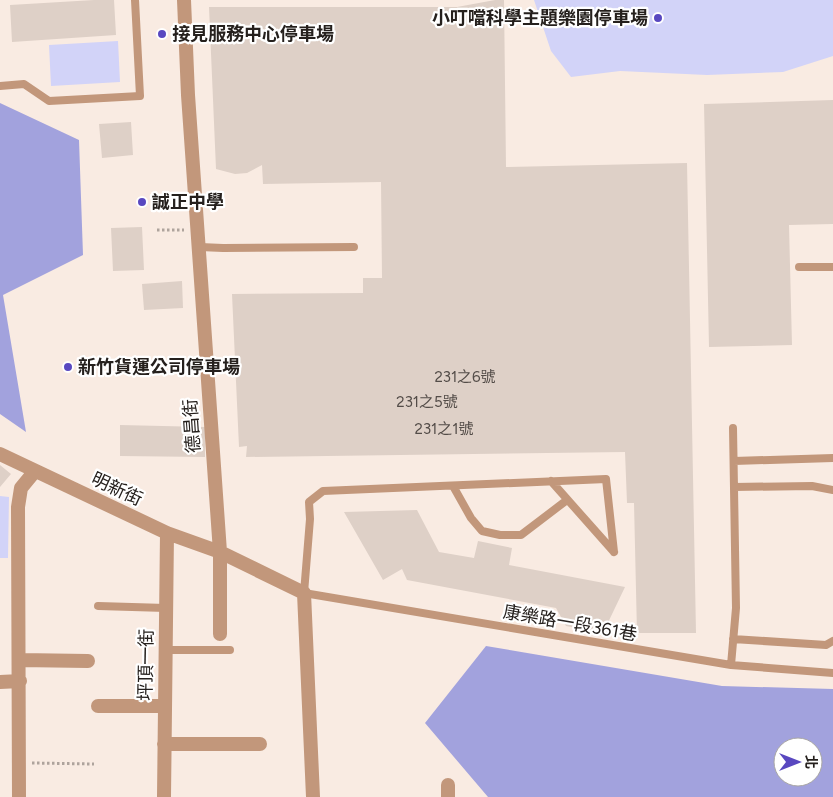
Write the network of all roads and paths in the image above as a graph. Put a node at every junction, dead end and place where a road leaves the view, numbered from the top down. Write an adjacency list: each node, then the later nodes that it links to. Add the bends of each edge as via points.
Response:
1 (135, 0): 3 (lane, via 140,96 49,101 24,84)
2 (184, 0): 6 (street, 德昌街)
3 (0, 86)
4 (157, 230): 5 (path)
5 (184, 230)
6 (200, 246): 7 (lane); 21 (street, 德昌街)
7 (354, 247)
8 (799, 267): 9 (lane)
9 (833, 267)
10 (733, 428): 13 (lane)
11 (0, 454): 14 (street, 明新街)
12 (833, 458): 13 (lane)
13 (734, 461): 17 (lane)
14 (35, 472): 20 (street, 明新街); 30 (street, via 21,488 18,507)
15 (551, 482): 16 (lane); 19 (lane); 19 (lane, via 606,479 614,552)
16 (453, 486): 19 (lane, via 482,531 500,535 521,535); 22 (lane, via 323,491 309,502)
17 (734, 487): 18 (lane, via 812,486); 26 (lane, via 736,608)
18 (833, 490)
19 (567, 500)
20 (167, 533): 21 (street, 明新街); 24 (street, 坪頂一街)
21 (220, 552): 22 (street); 25 (street, 德昌街)
22 (304, 593): 32 (lane, 康樂路一段361巷); 44 (street)
23 (98, 606): 24 (lane)
24 (166, 608): 28 (street, 坪頂一街)
25 (220, 634)
26 (733, 639): 27 (lane, via 826,645); 32 (lane)
27 (833, 641)
28 (165, 650): 29 (lane); 37 (street, 坪頂一街)
29 (230, 650)
30 (20, 660): 31 (street); 34 (street)
31 (88, 661)
32 (730, 665): 33 (lane, 康樂路一段361巷)
33 (833, 673)
34 (20, 681): 35 (street); 40 (street)
35 (0, 682)
36 (98, 706): 37 (street)
37 (164, 706): 38 (street, 坪頂一街)
38 (164, 744): 39 (street); 43 (street, 坪頂一街)
39 (260, 744)
40 (19, 763): 41 (path); 42 (street)
41 (94, 764)
42 (19, 797)
43 (164, 797)
44 (313, 797)

